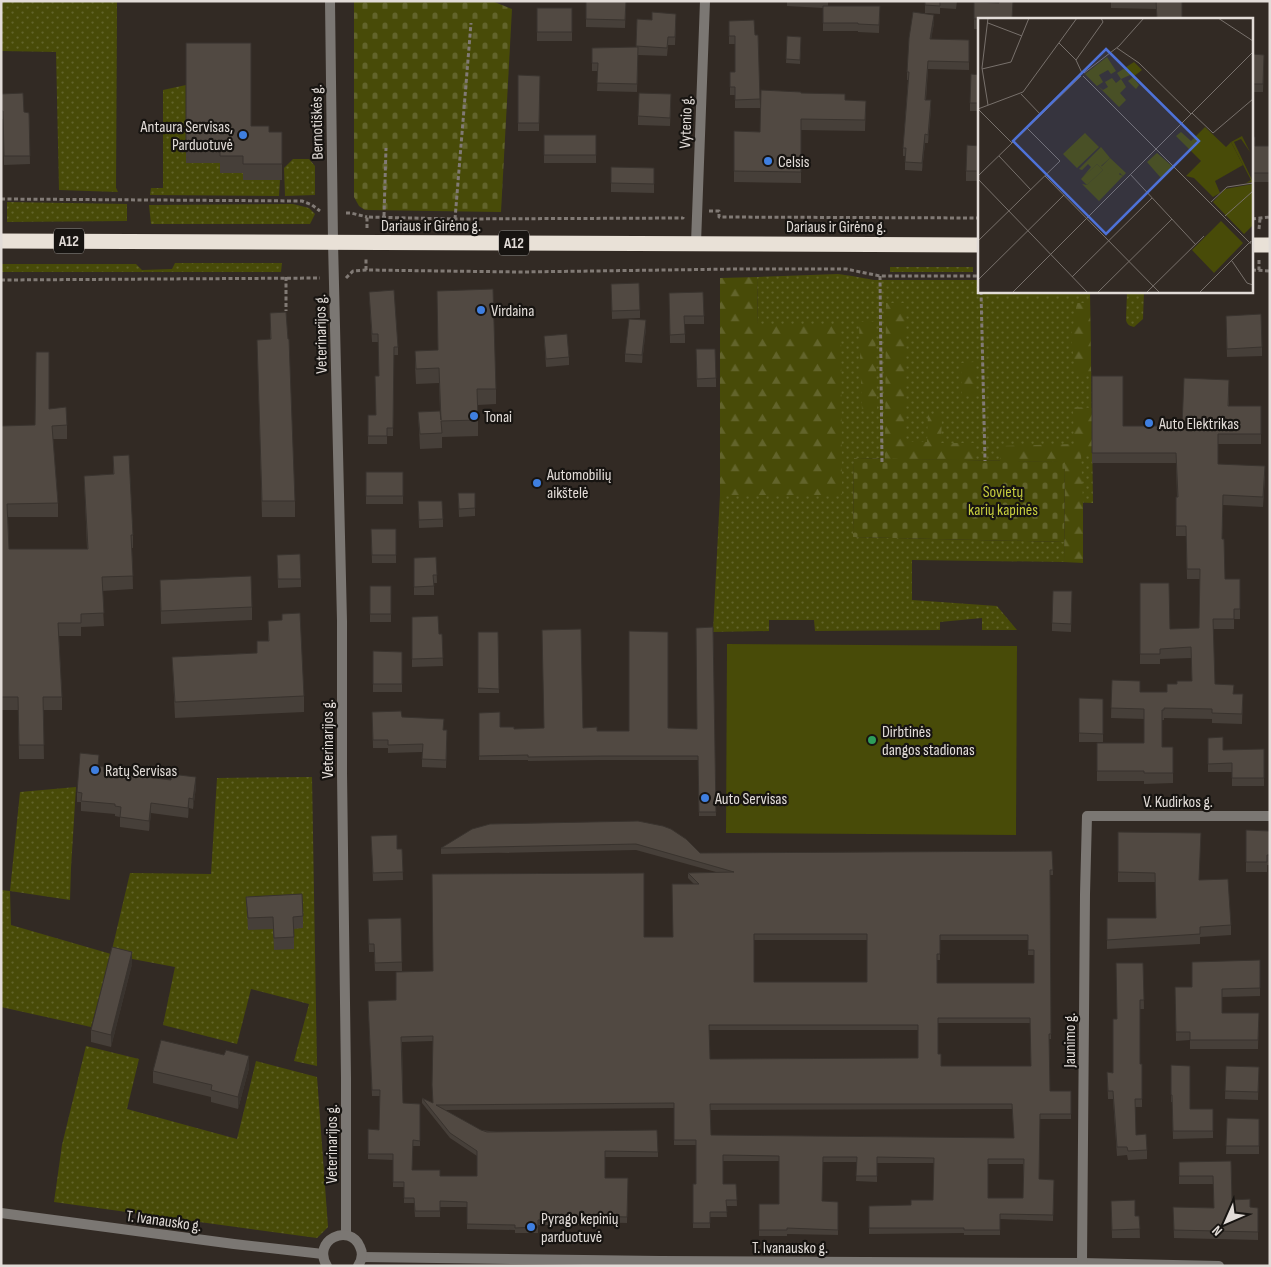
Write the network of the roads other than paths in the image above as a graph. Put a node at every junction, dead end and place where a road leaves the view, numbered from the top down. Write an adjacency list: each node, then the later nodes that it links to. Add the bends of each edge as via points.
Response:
1 (330, 1): 4 (street, Bernotiškės g.)
2 (705, 1): 5 (street, Vytenio g.)
3 (1, 241): 4 (highway, Dariaus ir Girėno g. / A12)
4 (333, 242): 5 (highway, Dariaus ir Girėno g. / A12); 12 (street, Veterinarijos g., via 342,621)
5 (696, 243): 6 (highway, Dariaus ir Girėno g. / A12)
6 (978, 245)
7 (1254, 245): 8 (highway)
8 (1270, 245)
9 (1087, 816): 10 (street, V. Kudirkos g.); 15 (street, Jaunimo g.)
10 (1270, 816)
11 (1, 1213): 13 (street, T. Ivanausko g.)
12 (346, 1235): 13 (street, via 332,1238); 14 (street, T. Ivanausko g., via 358,1243 362,1252)
13 (323, 1254): 17 (street)
14 (360, 1261): 16 (street, T. Ivanausko g.)
15 (1082, 1263): 16 (street, T. Ivanausko g.); 18 (street, T. Ivanausko g.)
16 (899, 1264)
17 (327, 1266)
18 (1219, 1266)

